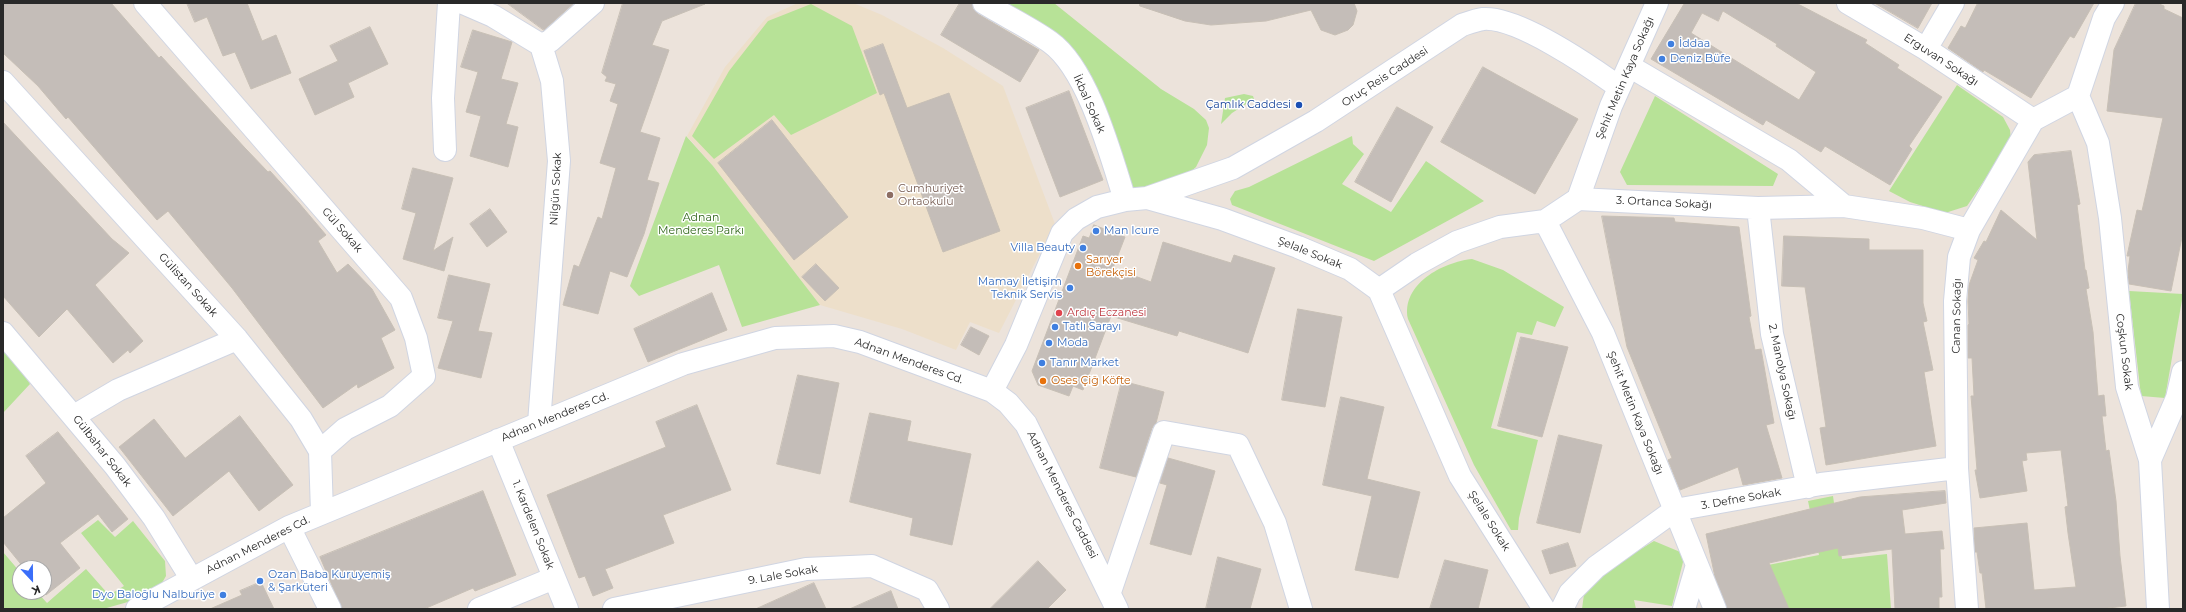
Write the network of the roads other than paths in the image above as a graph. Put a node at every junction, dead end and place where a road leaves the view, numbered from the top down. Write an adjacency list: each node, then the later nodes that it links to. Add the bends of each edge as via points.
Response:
1 (145, 3): 32 (street, Gül Sokak, via 401,298 416,338 424,376 390,406 345,430)
2 (449, 3): 17 (street, via 443,98)
3 (463, 3): 10 (street, via 493,16)
4 (593, 3): 10 (street, via 550,41)
5 (984, 3): 18 (street, İkbal Sokak, via 1050,42 1070,62 1085,90 1109,151)
6 (1657, 3): 12 (street, Şehit Metin Kaya Sokağı)
7 (1848, 3): 11 (street, Erguvan Sokağı)
8 (1953, 3): 11 (street)
9 (2114, 3): 15 (street, via 2104,18)
10 (541, 45): 30 (street, Nilgün Sokak, via 552,81 559,161)
11 (1926, 49): 16 (street, Erguvan Sokağı)
12 (1630, 66): 14 (street, Şehit Metin Kaya Sokağı); 20 (street, via 1789,160)
13 (3, 82): 26 (street, Gülistan Sokak)
14 (1619, 87): 18 (street, Oruç Reis Caddesi, via 1549,43 1500,21 1483,19 1462,25 1316,121 1233,168); 19 (street, Şehit Metin Kaya Sokağı)
15 (2078, 96): 16 (street); 33 (street, Coşkun Sokak, via 2098,143 2110,218 2127,387)
16 (2033, 120): 23 (street, Canan Sokağı)
17 (445, 150)
18 (1136, 199): 24 (street, Şelale Sokak, via 1222,219 1298,247 1350,269); 28 (street, Şelale Sokak, via 1097,207 1076,219 1062,233 1016,345)
19 (1578, 199): 21 (street, 3. Ortanca Sokağı); 22 (street)
20 (1844, 206): 21 (street, 3. Ortanca Sokağı); 23 (street, 3. Ortanca Sokağı, via 1923,218)
21 (1758, 208): 35 (street, 2. Manolya Sokağı, via 1772,334)
22 (1545, 221): 24 (street, via 1500,227 1457,242 1417,264); 36 (street, Şehit Metin Kaya Sokağı, via 1603,332)
23 (1969, 230): 34 (street, Canan Sokağı, via 1960,258 1955,301)
24 (1379, 290): 50 (street, Şelale Sokak, via 1460,476)
25 (3, 333): 29 (street, Gülbahar Sokak)
26 (237, 339): 29 (street, via 118,390); 32 (street, Gülistan Sokak, via 301,419)
27 (2183, 372): 33 (street, via 2177,398)
28 (992, 391): 30 (street, Adnan Menderes Cd., via 860,342 834,336 775,338 683,364); 42 (street, Adnan Menderes Caddesi, via 1008,403 1026,424)
29 (74, 416): 40 (street, Gülbahar Sokak, via 154,518)
30 (540, 423): 31 (street, Adnan Menderes Cd.)
31 (498, 440): 37 (street, Adnan Menderes Cd.); 41 (street, 1. Kardelen Sokak)
32 (320, 451): 37 (street, Gülistan Sokak)
33 (2150, 460): 55 (street, Coşkun Sokak)
34 (1957, 468): 35 (street, 3. Defne Sokak); 54 (street, Canan Sokağı)
35 (1808, 487): 36 (street, 3. Defne Sokak)
36 (1674, 510): 39 (street, Şehit Metin Kaya Sokağı); 51 (street, 3. Defne Sokak, via 1596,567 1570,593)
37 (322, 513): 38 (street, Adnan Menderes Cd.)
38 (289, 527): 40 (street, Adnan Menderes Cd.); 44 (street)
39 (1697, 565): 52 (street); 53 (street, Şehit Metin Kaya Sokağı)
40 (191, 578): 43 (street, Adnan Menderes Cd.)
41 (554, 578): 45 (street); 46 (street, 1. Kardelen Sokak)
42 (1114, 600): 49 (street, via 1164,432 1238,445 1275,523)
43 (137, 609)
44 (330, 609)
45 (479, 609)
46 (567, 609)
47 (614, 609): 48 (street, 9. Lale Sokak, via 806,569 872,566 927,590)
48 (938, 609)
49 (1301, 609)
50 (1544, 609)
51 (1562, 609)
52 (1684, 609)
53 (1715, 609)
54 (1967, 609)
55 (2158, 609)

